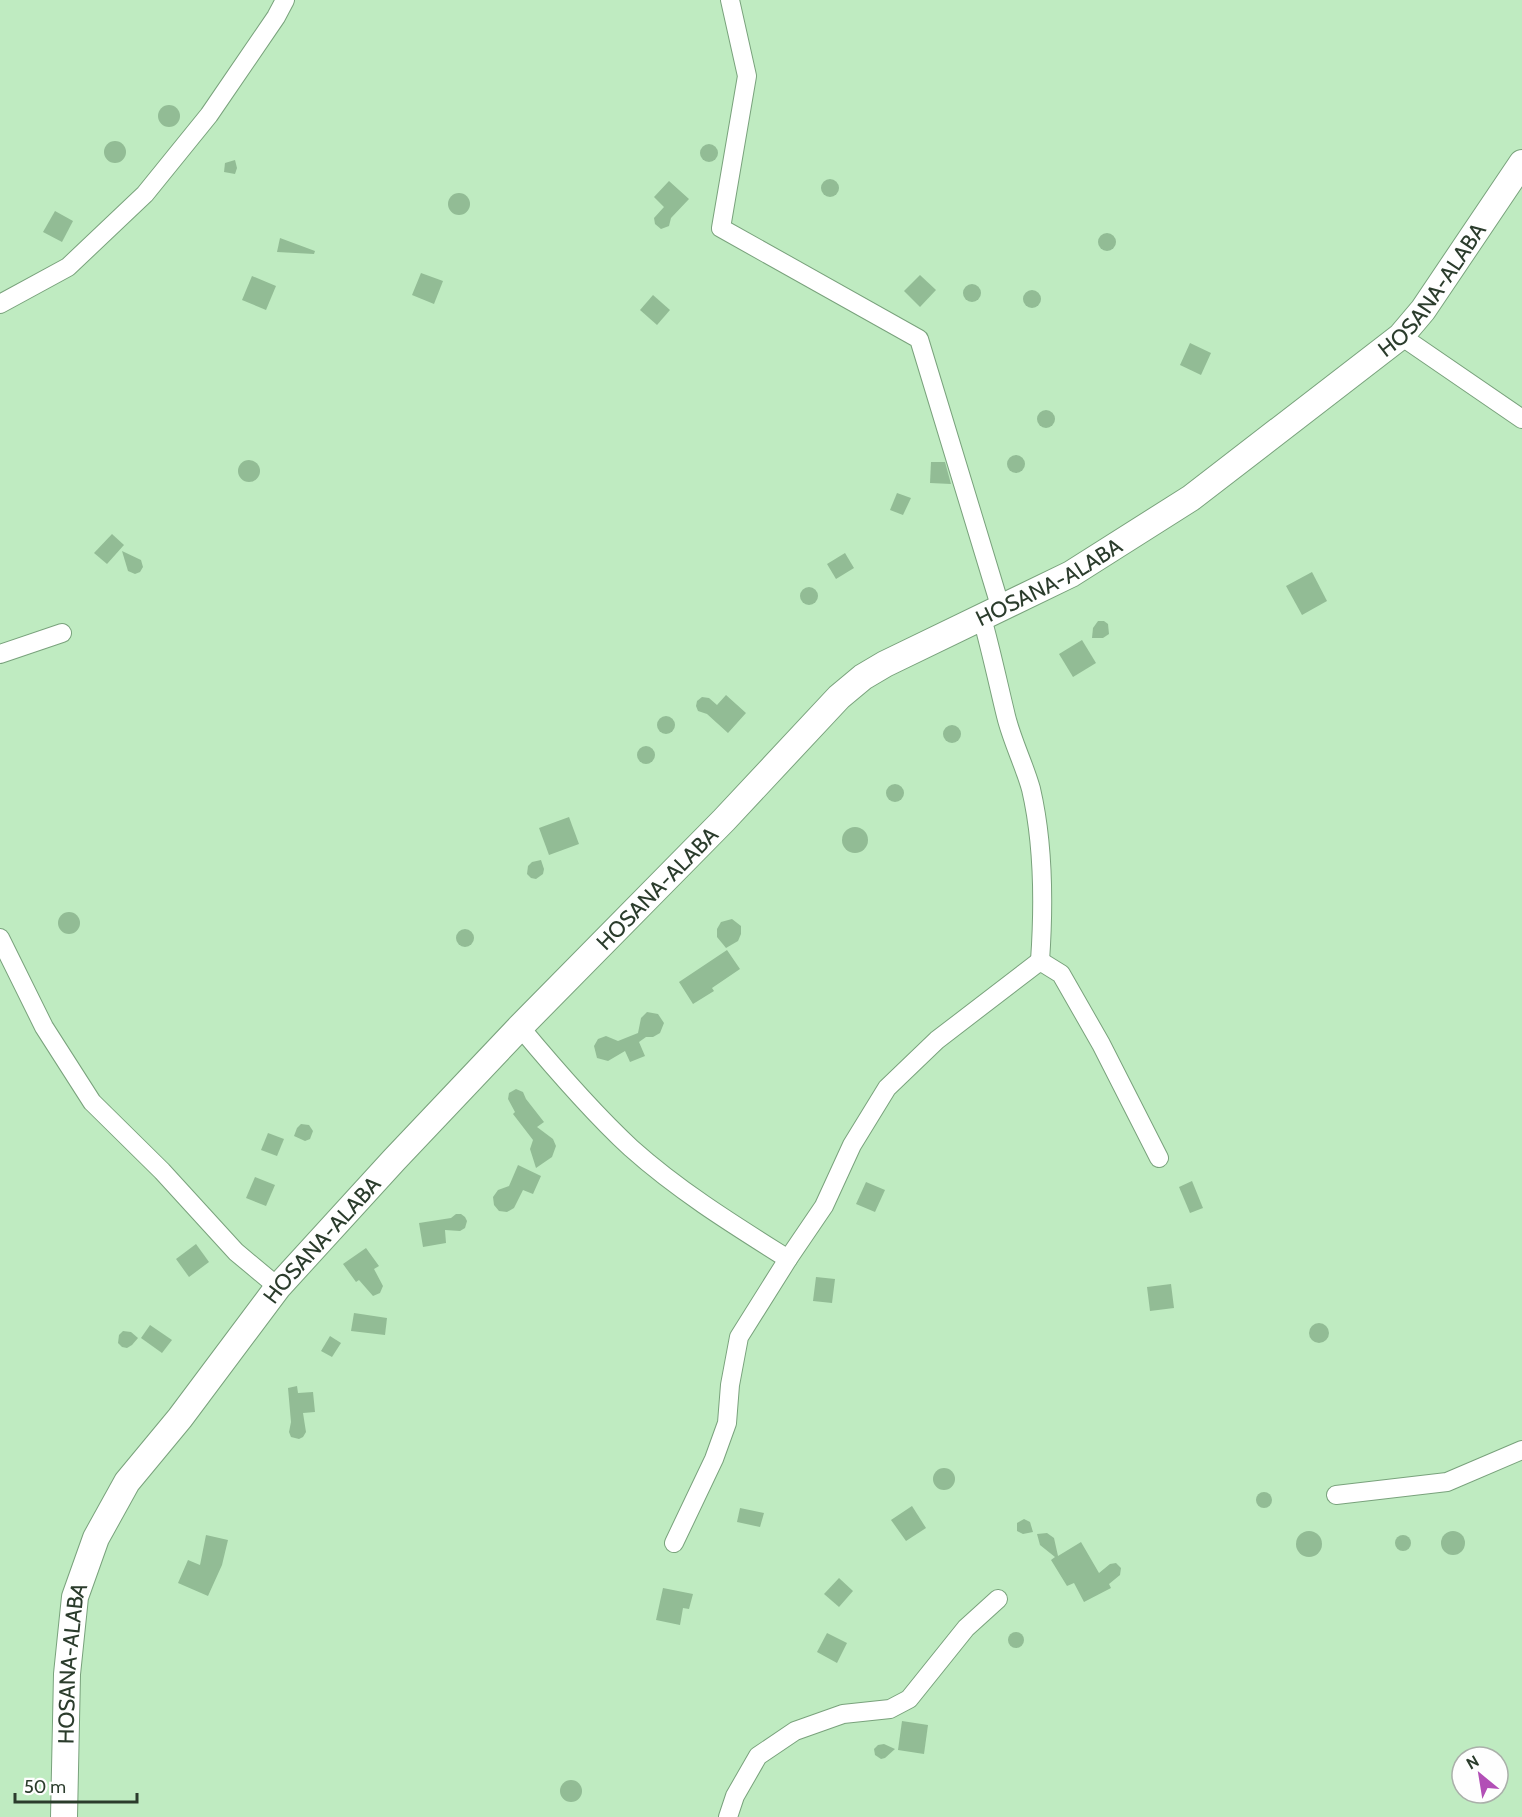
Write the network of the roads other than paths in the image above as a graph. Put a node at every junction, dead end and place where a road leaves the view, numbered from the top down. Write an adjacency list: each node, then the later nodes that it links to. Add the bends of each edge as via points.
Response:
1 (285, 0): 4 (street, via 209,115 145,194 68,267)
2 (730, 0): 7 (street, via 747,76 721,228 919,339)
3 (1522, 163): 5 (main road, HOSANA-ALABA, via 1424,310)
4 (0, 304)
5 (1401, 336): 6 (street); 7 (main road, HOSANA-ALABA, via 1191,498 1071,574)
6 (1522, 419)
7 (991, 614): 11 (street, via 991,648 1006,718 1030,788 1039,830 1043,916); 12 (main road, HOSANA-ALABA, via 885,664 839,697)
8 (62, 633): 9 (street)
9 (0, 654)
10 (0, 938): 15 (street, via 44,1027 92,1102 236,1252)
11 (1040, 962): 13 (street, via 1061,974); 14 (street, via 937,1040 887,1088 852,1145 824,1206)
12 (520, 1027): 14 (street, via 567,1083 632,1149 708,1209); 15 (main road, HOSANA-ALABA)
13 (1159, 1158)
14 (788, 1259): 18 (street, via 739,1337 727,1423)
15 (278, 1287): 20 (main road, HOSANA-ALABA, via 127,1482 96,1538 75,1597 68,1674)
16 (1522, 1450): 17 (street, via 1447,1482)
17 (1336, 1495)
18 (674, 1543)
19 (998, 1599): 21 (street, via 966,1628 909,1700 890,1709 843,1714 795,1731 758,1756)
20 (64, 1817)
21 (728, 1817)

